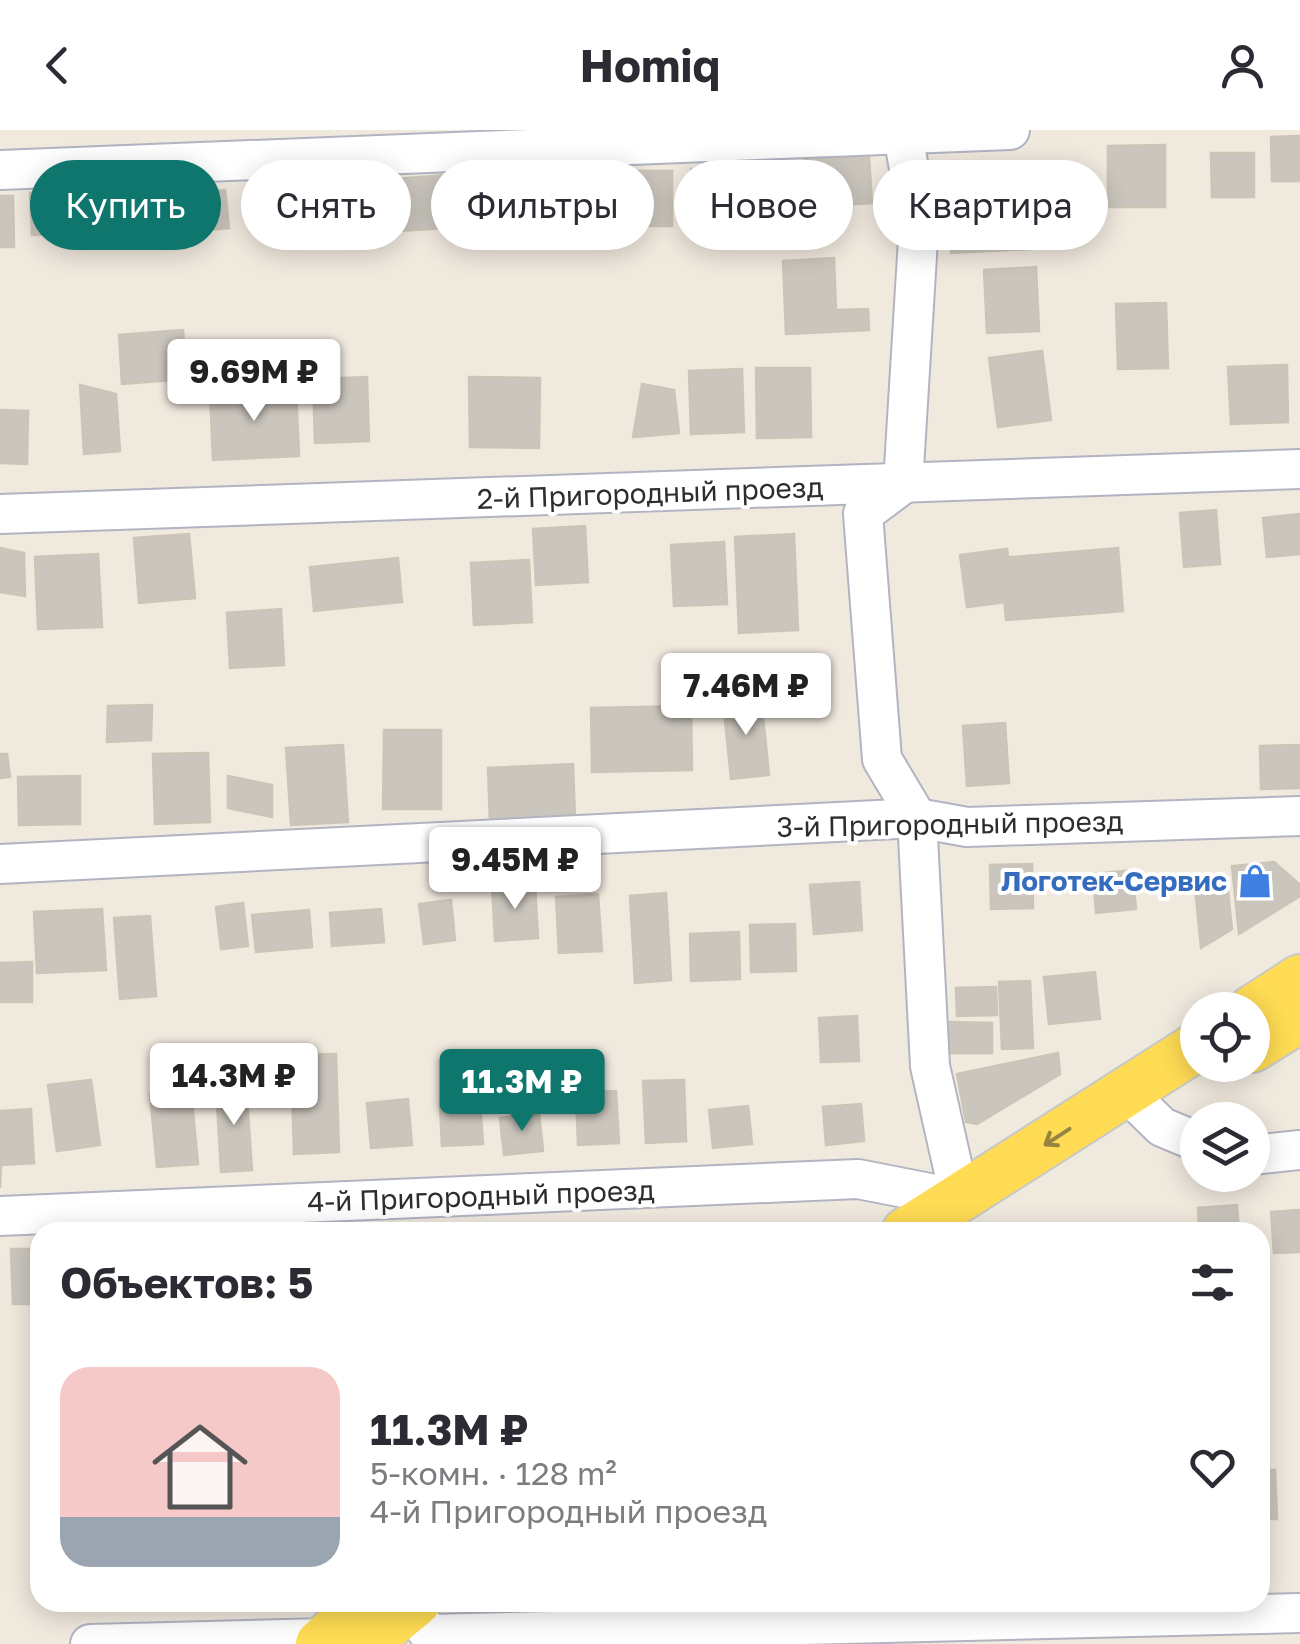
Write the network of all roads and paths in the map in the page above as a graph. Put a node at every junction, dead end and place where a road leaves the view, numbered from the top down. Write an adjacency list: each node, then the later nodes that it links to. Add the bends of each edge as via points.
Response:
1 (1010, 130): 2 (street)
2 (902, 132): 3 (street); 5 (street, via 919,222)
3 (0, 170)
4 (1300, 468): 5 (street, 2-й Пригородный проезд)
5 (904, 484): 6 (street, 2-й Пригородный проезд); 8 (street, via 863,514 882,759)
6 (0, 514)
7 (1300, 816): 8 (street, 3-й Пригородный проезд, via 967,827)
8 (917, 818): 9 (street, 3-й Пригородный проезд); 21 (street, via 930,1066)
9 (0, 864)
10 (1300, 979): 11 (main road)
11 (1270, 998)
12 (1300, 1018): 13 (main road)
13 (1270, 1037)
14 (1180, 1063): 16 (main road)
15 (1186, 1082): 16 (main road)
16 (1137, 1103): 17 (street); 21 (main road)
17 (1180, 1134)
18 (1300, 1150): 19 (street)
19 (1270, 1153)
20 (0, 1216): 21 (street, 4-й Пригородный проезд, via 858,1179)
21 (961, 1216)
22 (384, 1612): 25 (main road)
23 (406, 1612): 24 (street, via 430,1634)
24 (1300, 1612)
25 (337, 1642): 26 (street)
26 (90, 1644)

